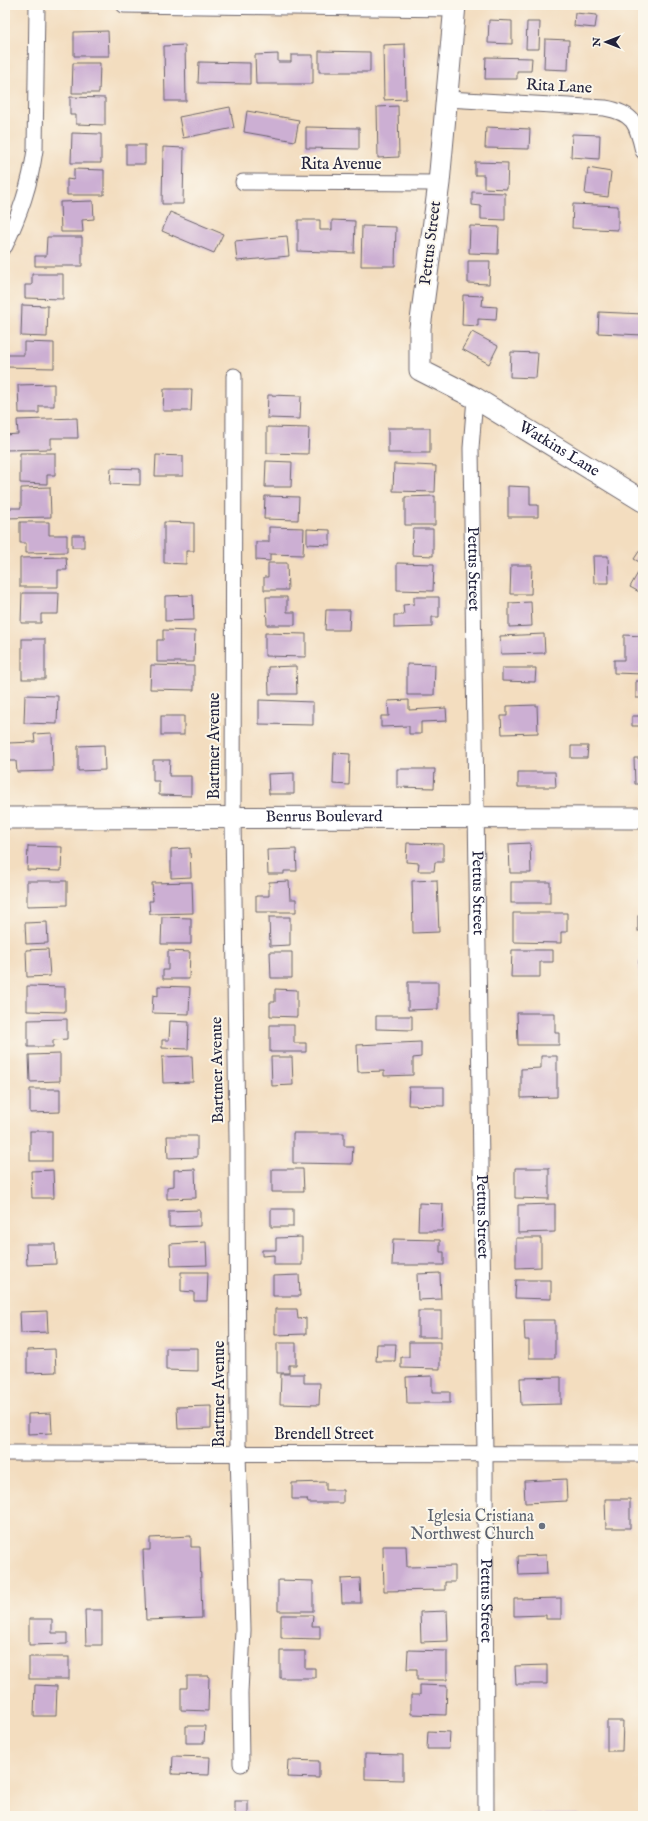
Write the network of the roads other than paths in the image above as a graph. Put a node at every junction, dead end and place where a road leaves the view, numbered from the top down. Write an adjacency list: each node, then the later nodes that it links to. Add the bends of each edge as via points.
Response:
1 (37, 5): 8 (street, via 35,150 27,193)
2 (124, 5): 3 (street)
3 (455, 7): 4 (street, Pettus Street)
4 (447, 99): 5 (street, Rita Lane, via 618,110 629,117 638,129); 7 (street, Pettus Street)
5 (643, 151)
6 (244, 182): 7 (street, Rita Avenue)
7 (439, 183): 10 (street, Pettus Street, via 420,328 420,370)
8 (5, 246)
9 (234, 376): 14 (street, Bartmer Avenue)
10 (476, 398): 11 (street, Watkins Lane); 12 (street, Pettus Street, via 472,456)
11 (643, 501)
12 (476, 816): 14 (street, Benrus Boulevard); 15 (street, Benrus Boulevard); 18 (street, Pettus Street)
13 (5, 818): 14 (street, Benrus Boulevard)
14 (233, 818): 17 (street, Bartmer Avenue)
15 (643, 818)
16 (5, 1453): 17 (street, Brendell Street)
17 (238, 1453): 18 (street, Brendell Street); 20 (street, Bartmer Avenue, via 243,1630 240,1693)
18 (485, 1453): 19 (street, Brendell Street); 21 (street, Pettus Street)
19 (643, 1454)
20 (241, 1764)
21 (486, 1816)

